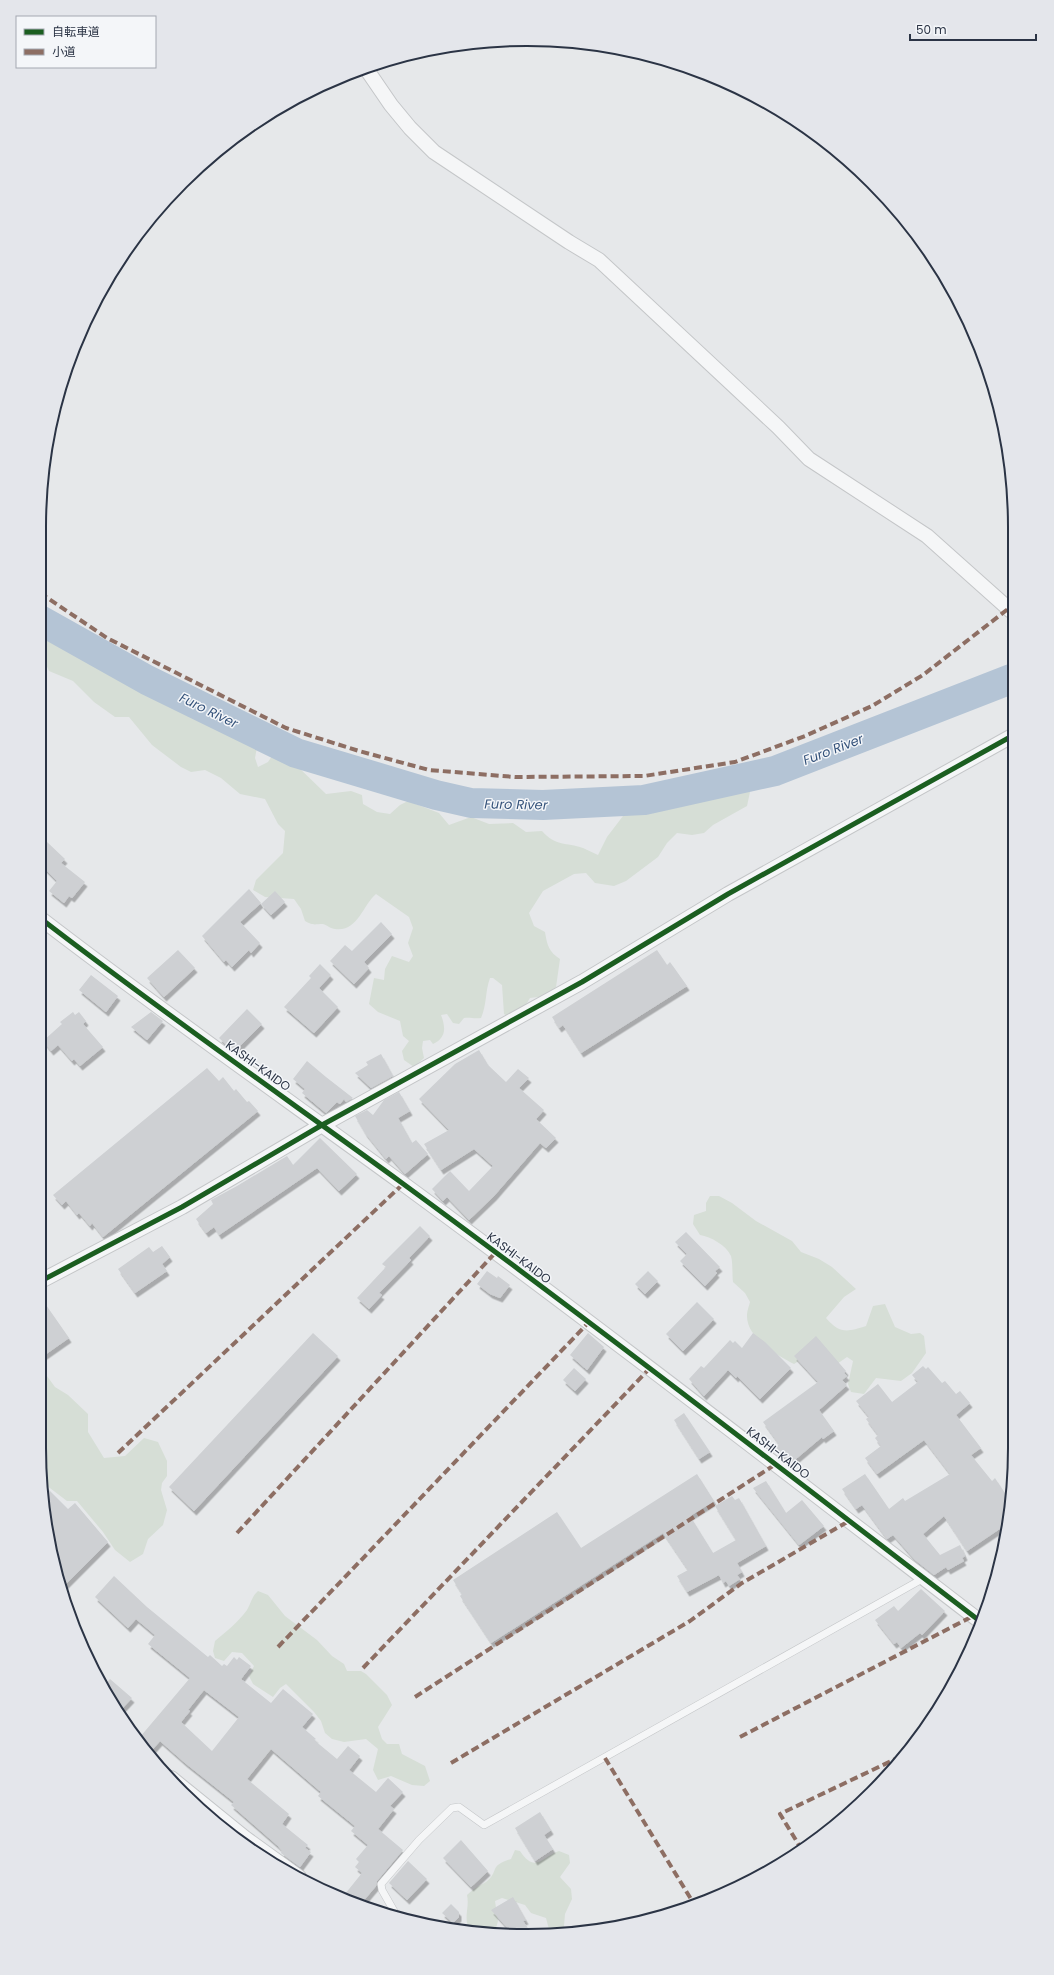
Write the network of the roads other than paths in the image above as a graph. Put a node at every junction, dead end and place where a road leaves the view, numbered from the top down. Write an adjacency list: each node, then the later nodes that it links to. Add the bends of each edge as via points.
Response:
1 (370, 73): 2 (street, via 391,105 434,152 599,260 809,459 927,536)
2 (1008, 609)
3 (1008, 738): 5 (street, via 728,894 582,982)
4 (46, 923): 5 (street, KASHI-KAIDO)
5 (322, 1125): 6 (street, via 182,1207); 7 (street, KASHI-KAIDO, via 686,1394)
6 (46, 1278)
7 (924, 1578): 8 (street, KASHI-KAIDO); 11 (lane, via 484,1825 459,1807 452,1808 381,1884)
8 (976, 1618)
9 (207, 1808): 10 (street)
10 (242, 1835)
11 (393, 1910)

